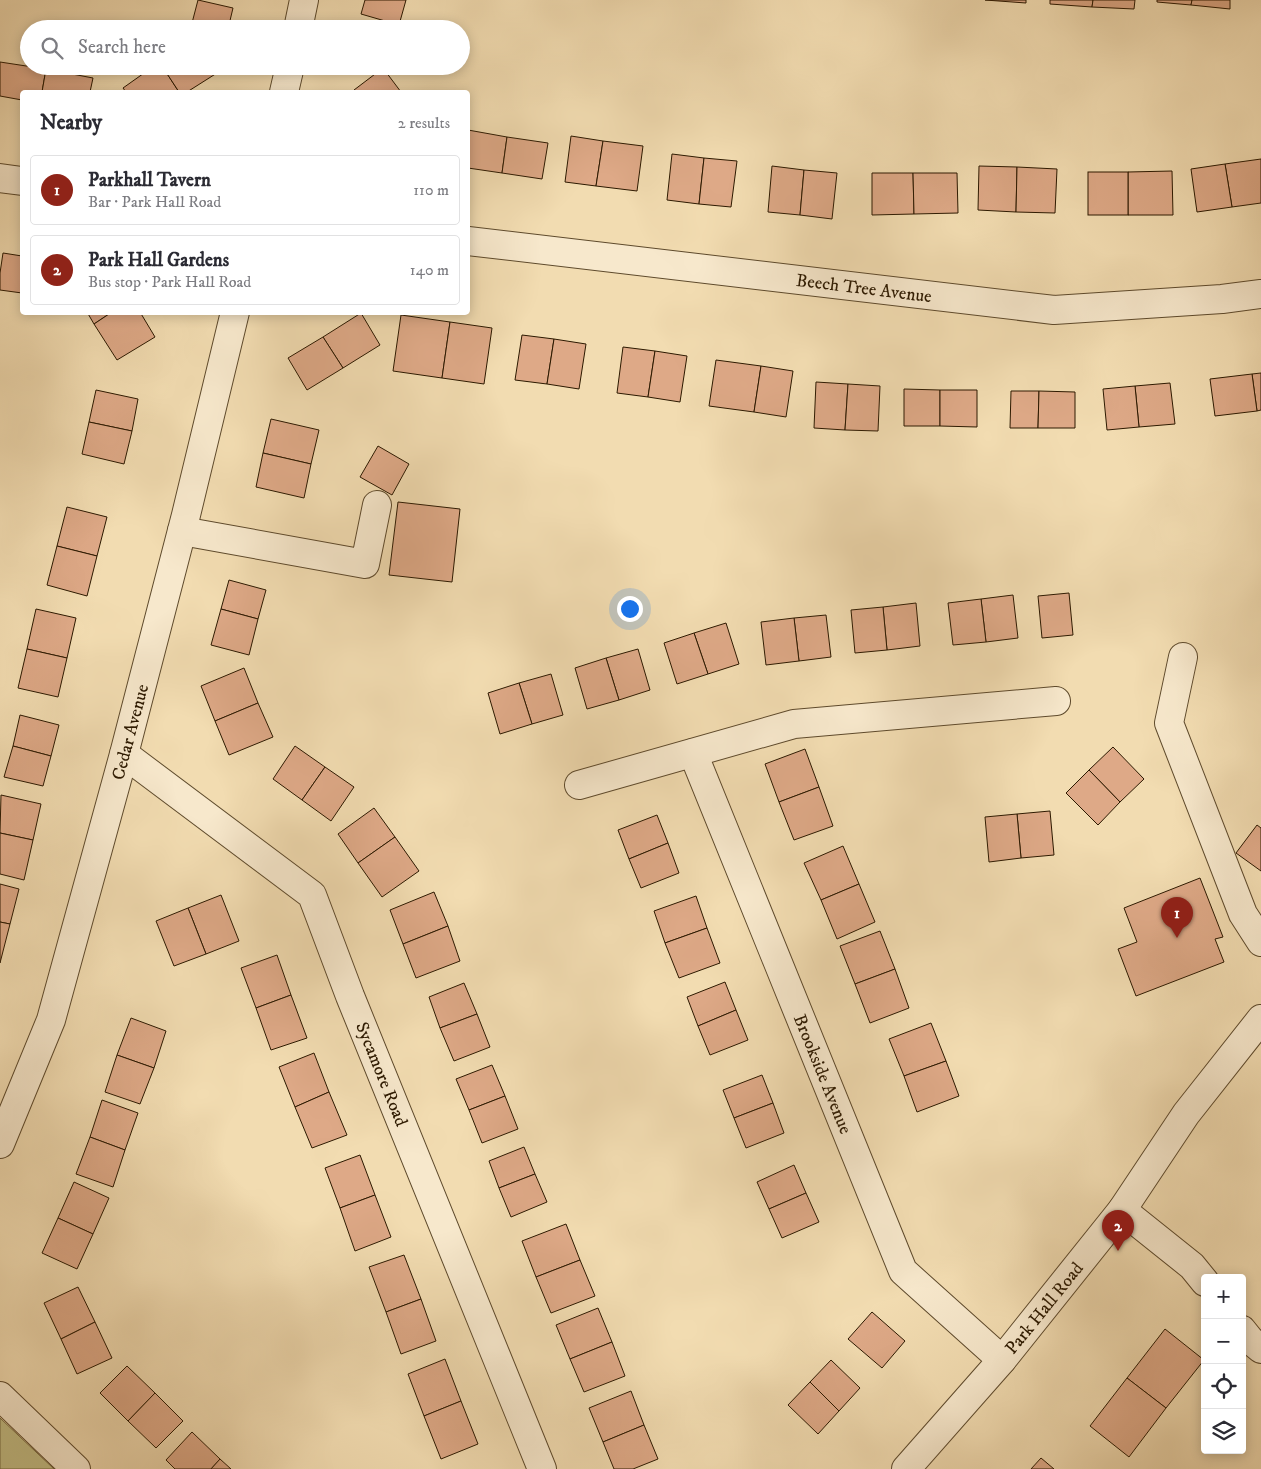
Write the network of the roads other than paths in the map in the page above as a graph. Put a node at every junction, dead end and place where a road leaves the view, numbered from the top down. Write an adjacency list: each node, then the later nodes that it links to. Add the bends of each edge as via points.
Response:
1 (304, 0): 2 (street)
2 (300, 20)
3 (288, 75): 4 (street)
4 (284, 90)
5 (0, 178): 6 (street)
6 (20, 181)
7 (470, 241): 8 (street, Beech Tree Avenue, via 1054,310)
8 (1261, 294)
9 (234, 315): 11 (street, Cedar Avenue)
10 (377, 505): 11 (street, via 365,564)
11 (182, 531): 15 (street, Cedar Avenue)
12 (1182, 657): 17 (street, via 1169,723 1243,914)
13 (1056, 701): 14 (street, via 794,724)
14 (693, 753): 16 (street); 24 (street, Brookside Avenue, via 903,1271)
15 (124, 754): 19 (street, Cedar Avenue, via 50,1020); 27 (street, Sycamore Road, via 312,895)
16 (579, 785)
17 (1261, 942)
18 (1261, 1019): 20 (street, Park Hall Road, via 1186,1114)
19 (0, 1144)
20 (1122, 1210): 21 (street, via 1192,1266); 24 (street, Park Hall Road)
21 (1201, 1277)
22 (1246, 1335): 23 (street)
23 (1261, 1349)
24 (1002, 1360): 28 (street, Park Hall Road)
25 (0, 1396): 26 (street)
26 (76, 1469)
27 (542, 1469)
28 (906, 1469)

